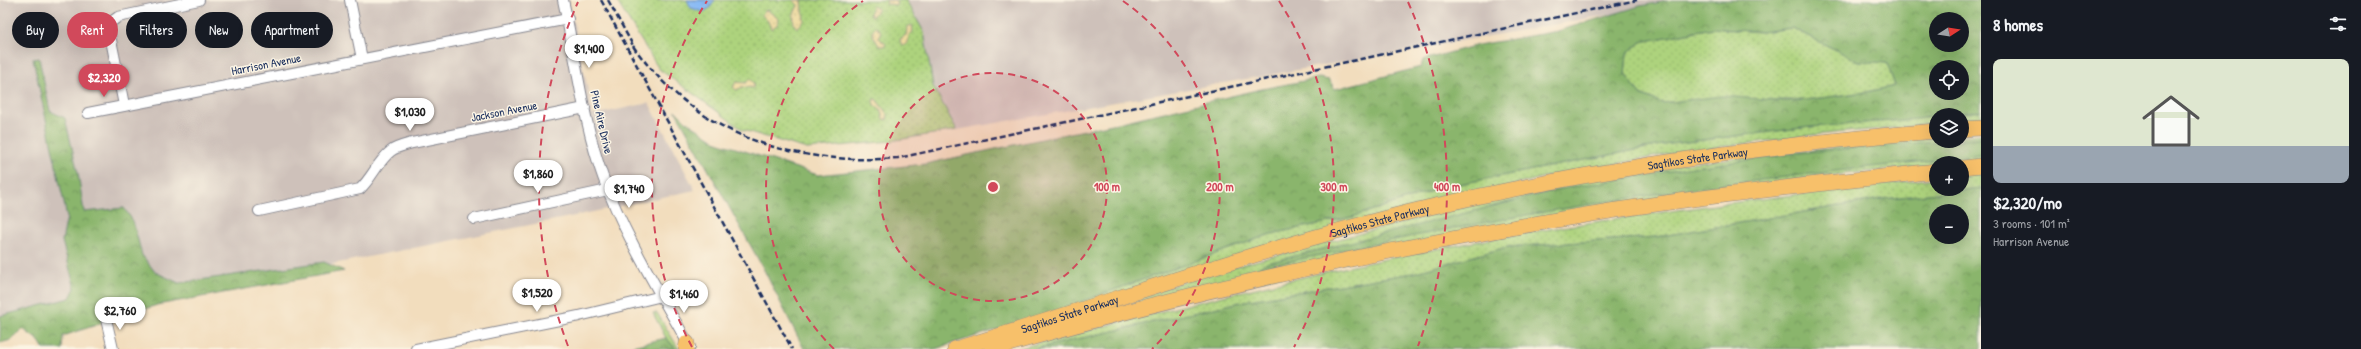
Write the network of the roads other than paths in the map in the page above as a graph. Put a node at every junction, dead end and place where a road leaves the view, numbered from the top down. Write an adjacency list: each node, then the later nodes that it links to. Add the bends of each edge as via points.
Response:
1 (199, 0): 6 (street, via 118,17 111,22 109,30)
2 (350, 0): 5 (street)
3 (563, 0): 4 (street, Pine Aire Drive)
4 (568, 19): 5 (street, Harrison Avenue); 7 (street, Pine Aire Drive)
5 (362, 59): 6 (street, Harrison Avenue)
6 (124, 105): 8 (street, Harrison Avenue)
7 (585, 108): 15 (street, Pine Aire Drive, via 595,152); 16 (street, Jackson Avenue, via 412,143 392,150 383,158 371,179 360,189)
8 (88, 113)
9 (1981, 128): 10 (highway)
10 (1969, 129)
11 (1929, 132): 23 (highway, Sagtikos State Parkway, via 1742,150 1480,196 1287,246)
12 (1981, 166): 13 (highway)
13 (1969, 167)
14 (1929, 172): 24 (highway, Sagtikos State Parkway, via 1732,194 1486,232 1277,275 1108,316)
15 (608, 190): 17 (street); 18 (street, Pine Aire Drive)
16 (259, 210)
17 (474, 219)
18 (662, 296): 20 (street, Pine Aire Drive); 22 (street, via 579,316)
19 (106, 319): 21 (street)
20 (688, 347)
21 (113, 349)
22 (416, 349)
23 (955, 349)
24 (992, 349)

